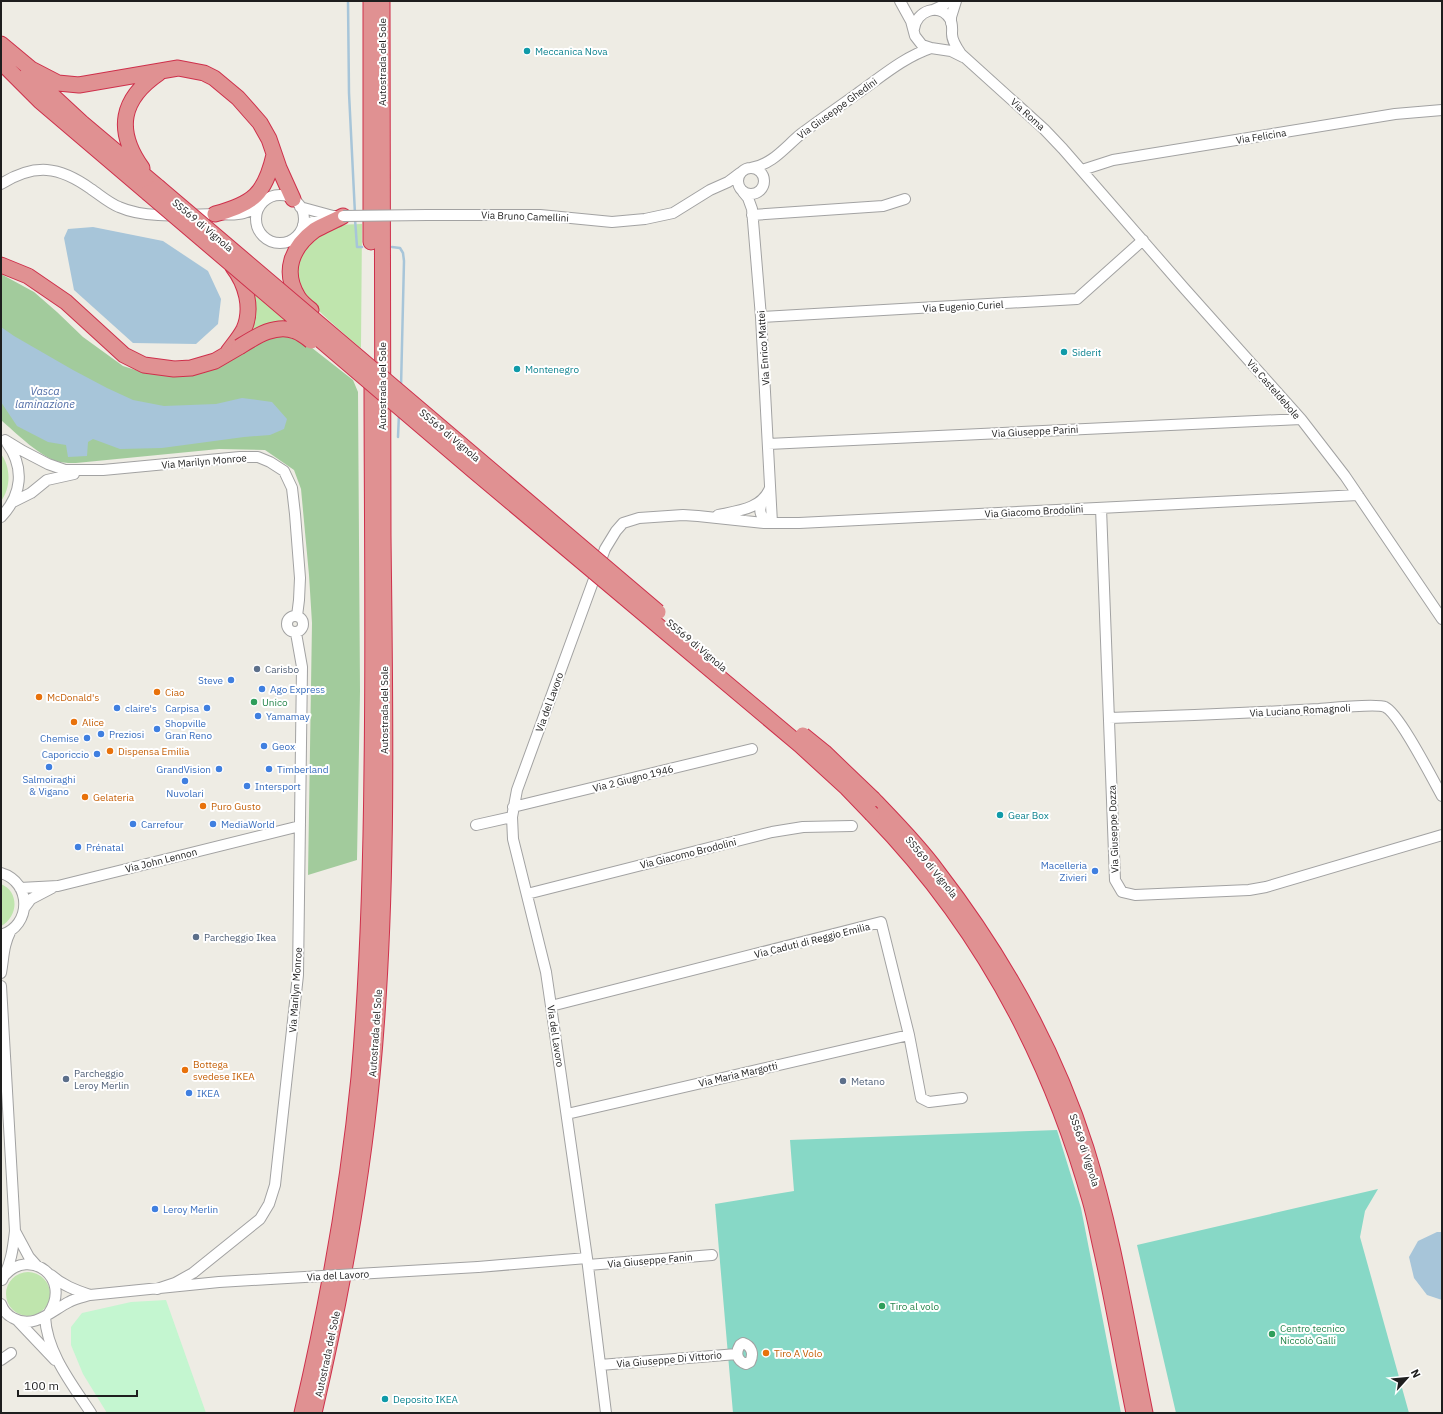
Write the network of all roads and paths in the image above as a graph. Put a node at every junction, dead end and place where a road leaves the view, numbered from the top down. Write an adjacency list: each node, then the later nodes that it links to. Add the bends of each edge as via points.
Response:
1 (371, 1): 97 (highway, Autostrada del Sole, via 373,681 367,964 359,1078 349,1158 329,1289)
2 (382, 1): 98 (highway, Autostrada del Sole, via 385,734 382,907 372,1077 361,1164 347,1254)
3 (948, 1): 5 (street)
4 (956, 1): 7 (street, Via Roma)
5 (933, 10): 6 (street); 7 (street, via 945,14)
6 (922, 13): 8 (street); 8 (street, Via Roma, via 912,10 900,1)
7 (951, 23): 9 (street, Via Roma)
8 (914, 30): 11 (street, Via Roma, via 918,42); 13 (street, via 912,51)
9 (952, 34): 11 (street, via 947,43); 12 (street, Via Roma, via 957,48)
10 (1, 45): 15 (highway, via 31,69 58,83 79,85 106,82); 24 (highway, SS569 di Vignola, via 22,69)
11 (933, 49): 12 (street, Via Roma, via 951,51); 13 (street, Via Giuseppe Ghedini)
12 (965, 58): 20 (street, Via Roma, via 1044,129)
13 (907, 59): 18 (street, Via Giuseppe Ghedini, via 802,134)
14 (1, 62): 24 (highway, SS569 di Vignola, via 40,101)
15 (162, 70): 17 (highway, via 191,70 204,73 219,82 238,98 260,123); 24 (highway, via 138,91 128,108 124,125 136,161)
16 (1442, 110): 20 (street, Via Felicina, via 1395,114 1160,152 1102,163)
17 (274, 155): 30 (highway, via 282,177); 32 (highway, via 260,192 240,206)
18 (771, 161): 19 (street, Via Giuseppe Ghedini); 22 (street, Via Giuseppe Ghedini)
19 (752, 168): 21 (street, Via Bruno Camellini); 22 (street, via 758,171)
20 (1085, 172): 37 (street, Via Casteldebole)
21 (740, 173): 25 (street, Via Bruno Camellini); 26 (street, via 738,180)
22 (764, 180): 27 (street)
23 (1, 184): 32 (street, via 39,169 57,171 70,176 118,207 132,212)
24 (152, 187): 38 (highway, SS569 di Vignola, bridge); 41 (highway, SS569 di Vignola, bridge)
25 (710, 190): 26 (street, Via Bruno Camellini, via 727,187); 34 (street, Via Bruno Camellini, bridge, via 673,213 612,222 540,215)
26 (742, 191): 27 (street, Via Bruno Camellini, via 752,194); 31 (street, Via Enrico Mattei, via 748,198)
27 (758, 192): 31 (street, Via Enrico Mattei)
28 (905, 199): 31 (street, via 883,206)
29 (264, 201): 30 (street, via 279,195 289,197); 33 (street, via 254,209); 36 (street, via 258,211)
30 (297, 203): 34 (street); 35 (street, via 304,215)
31 (752, 212): 40 (street, Via Enrico Mattei)
32 (215, 214): 33 (street)
33 (234, 215): 36 (street, via 244,218)
34 (338, 216): 35 (street); 41 (highway, bridge, via 304,239 295,250 289,271 291,284 298,298)
35 (303, 225): 36 (street, via 292,239 280,243 268,239)
36 (259, 230)
37 (1143, 240): 40 (street, Via Eugenio Curiel, via 1077,299); 44 (street, Via Casteldebole)
38 (220, 253): 42 (highway, bridge, via 240,277 248,307 245,328); 43 (highway, SS569 di Vignola, bridge)
39 (3, 267): 42 (highway, via 28,276 66,302 124,355 144,365 174,369 191,368 216,361)
40 (761, 316): 46 (street, Via Enrico Mattei)
41 (329, 332): 61 (highway, SS569 di Vignola, bridge, via 824,752)
42 (226, 355): 43 (highway, bridge, via 273,329 295,331)
43 (406, 413): 61 (highway, SS569 di Vignola, bridge, via 800,745 847,788)
44 (1301, 419): 46 (street, Via Giuseppe Parini); 49 (street, Via Casteldebole)
45 (3, 438): 47 (street, Via Marilyn Monroe, via 48,464 66,470); 51 (street, via 13,451 19,470 18,490)
46 (768, 444): 48 (street, Via Enrico Mattei)
47 (93, 470): 51 (street, Via Marilyn Monroe, via 47,480); 64 (street, Via Marilyn Monroe, via 258,456 284,471 292,488 295,514 300,578 297,616 304,624 296,633 302,667)
48 (770, 488): 50 (street, Via Enrico Mattei); 56 (street, Via Enrico Mattei)
49 (1358, 495): 52 (street, Via Giacomo Brodolini); 57 (street, Via Casteldebole)
50 (765, 498): 54 (street, via 746,509); 56 (street, Via Enrico Mattei, via 760,512 764,519)
51 (11, 505): 53 (street); 55 (street)
52 (1101, 508): 56 (street, Via Giacomo Brodolini); 58 (street, Via Giuseppe Dozza)
53 (1, 517)
54 (710, 517): 56 (street, Via Giacomo Brodolini); 62 (street, Via del Lavoro, via 639,518 623,523 616,531 590,588 517,790)
55 (1, 521)
56 (772, 523)
57 (1442, 619)
58 (1109, 718): 60 (street, Via Luciano Romagnoli, via 1385,707 1402,726); 66 (street, Via Giuseppe Dozza, via 1115,880 1122,892 1135,895 1266,887)
59 (752, 749): 62 (street, Via 2 Giugno 1946)
60 (1442, 796)
61 (873, 806): 100 (highway, SS569 di Vignola, via 966,929 1012,1002 1050,1082 1090,1202); 101 (highway, SS569 di Vignola, via 937,869 999,960 1049,1053 1081,1133 1101,1199)
62 (513, 812): 63 (street); 70 (street, Via del Lavoro, via 514,839)
63 (476, 825)
64 (300, 826): 68 (street, Via John Lennon); 86 (street, Via Marilyn Monroe, via 298,975 275,1185 269,1204 260,1219 204,1265 182,1280)
65 (852, 826): 70 (street, Via Giacomo Brodolini, via 803,827 772,832)
66 (1442, 835)
67 (2, 872): 69 (street)
68 (58, 886): 69 (street, Via John Lennon); 71 (street, via 31,899)
69 (20, 888): 71 (street)
70 (527, 894): 76 (street, Via del Lavoro, via 546,972)
71 (25, 907): 72 (street, via 22,916)
72 (11, 930): 73 (street); 74 (street, via 4,949)
73 (1, 935)
74 (1, 973)
75 (1, 986): 80 (street)
76 (551, 1006): 77 (street, Via Caduti di Reggio Emilia, via 881,922); 79 (street, Via del Lavoro)
77 (909, 1035): 78 (street, Via Caduti di Reggio Emilia, via 921,1098 929,1102); 79 (street, Via Maria Margotti)
78 (962, 1098)
79 (568, 1114): 82 (street, Via del Lavoro)
80 (15, 1231): 83 (street); 85 (street, via 12,1254)
81 (712, 1255): 82 (street, Via Giuseppe Fanin)
82 (588, 1261): 86 (street, Via del Lavoro, bridge, via 219,1282); 94 (street, Via del Lavoro)
83 (37, 1266): 84 (street, Via del Lavoro); 85 (street, via 29,1264 17,1267 6,1273)
84 (48, 1273): 87 (street, Via del Lavoro, via 59,1282); 89 (street, via 56,1288 56,1297 54,1306)
85 (1, 1281)
86 (158, 1289): 87 (street, Via del Lavoro)
87 (90, 1295): 89 (street, Via del Lavoro, via 73,1300)
88 (1, 1304): 90 (street, via 9,1316)
89 (46, 1316): 90 (street, Via del Lavoro, via 34,1322); 95 (street, via 48,1336)
90 (18, 1321): 95 (street)
91 (12, 1353): 93 (street)
92 (737, 1354): 94 (street, Via Giuseppe Di Vittorio)
93 (1, 1360)
94 (600, 1365): 99 (street, Via del Lavoro)
95 (62, 1367): 96 (street)
96 (91, 1413)
97 (302, 1413)
98 (314, 1413)
99 (606, 1413)
100 (1134, 1413)
101 (1145, 1413)

